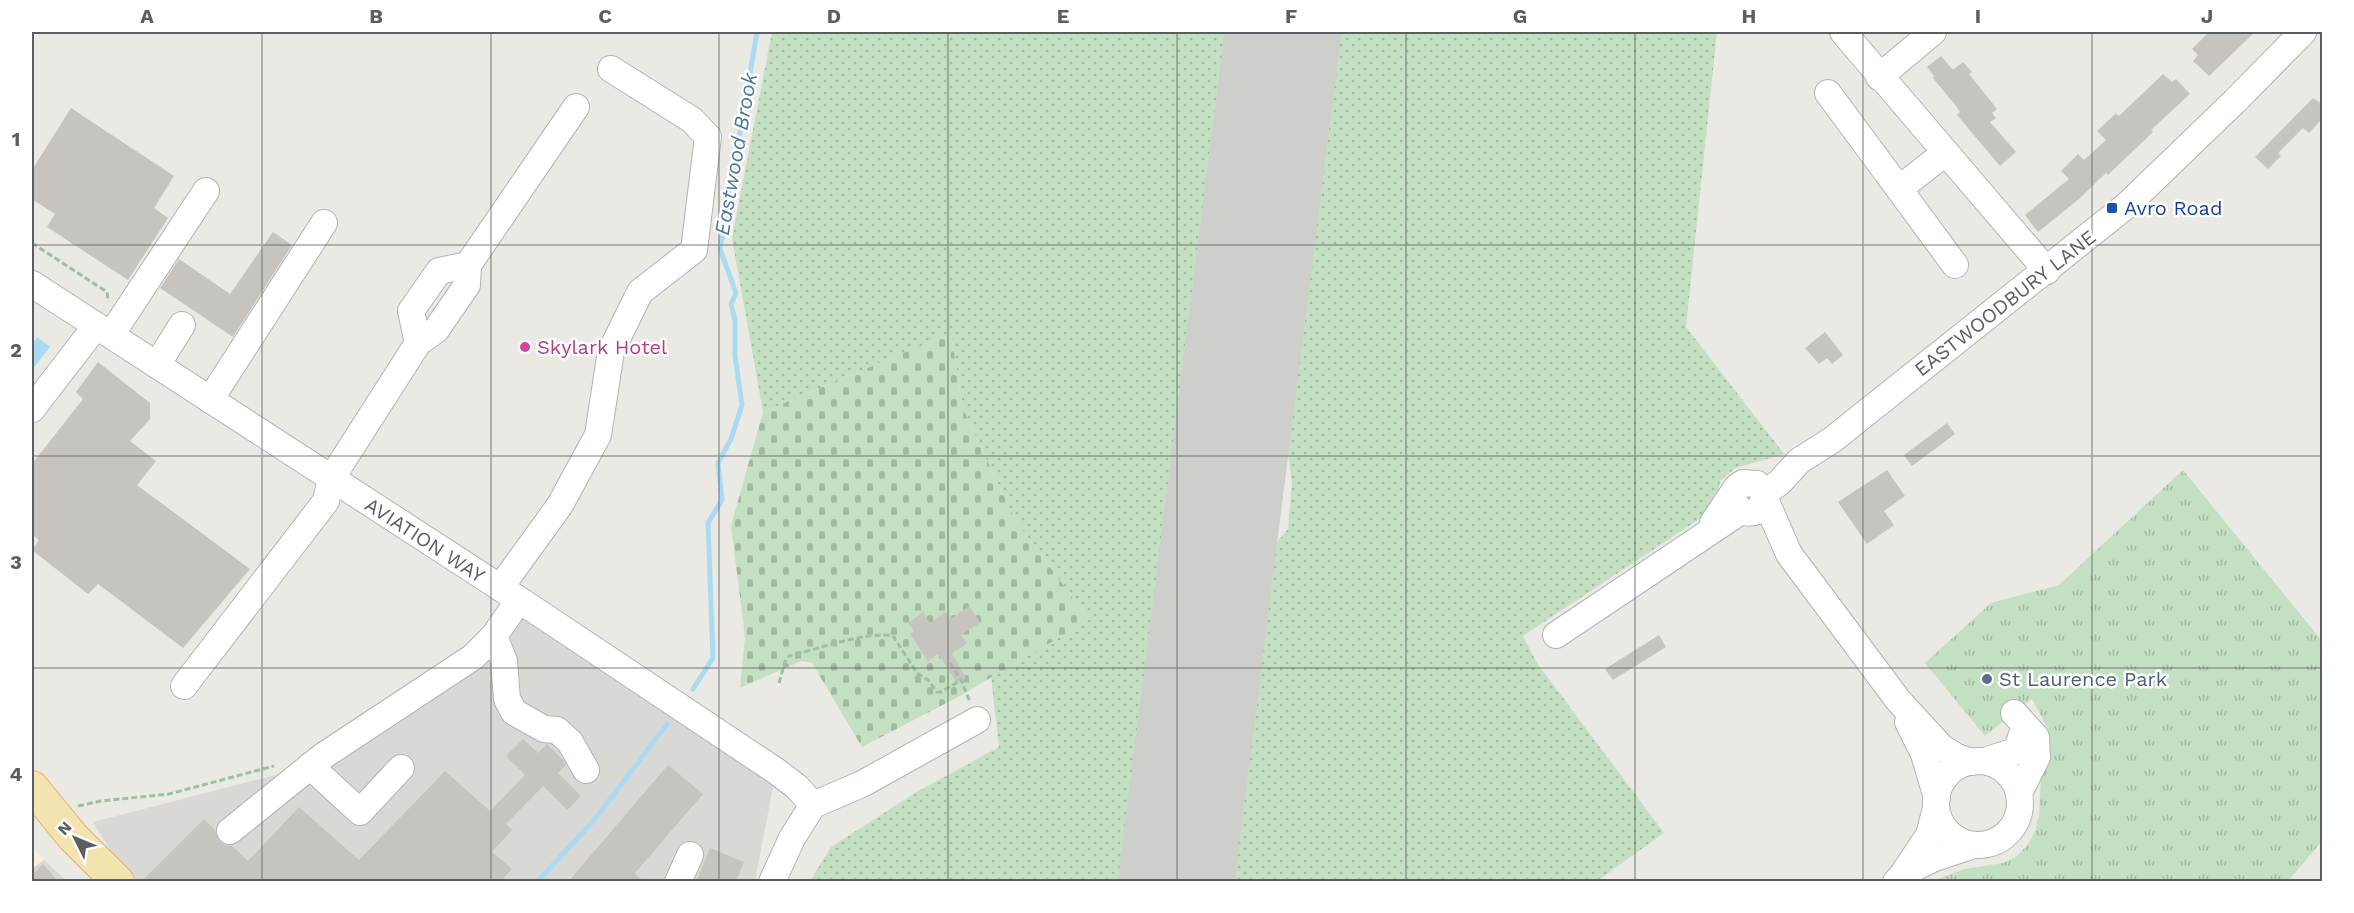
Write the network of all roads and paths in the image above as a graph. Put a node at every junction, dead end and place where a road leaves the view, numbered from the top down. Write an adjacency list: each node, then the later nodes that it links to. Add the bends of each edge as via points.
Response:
1 (1843, 32): 5 (street)
2 (1933, 32): 5 (street)
3 (2303, 32): 13 (street, EASTWOODBURY LANE, via 2151,183)
4 (611, 69): 22 (street, via 692,120 708,137 694,250 640,292 611,351 598,435)
5 (1879, 77): 8 (street)
6 (1828, 93): 9 (street)
7 (576, 107): 20 (street, via 468,265 466,285 436,330 418,343)
8 (1945, 153): 9 (street); 13 (street)
9 (1899, 189): 12 (street)
10 (206, 191): 16 (street)
11 (324, 223): 18 (street)
12 (1956, 266)
13 (2047, 271): 21 (street, EASTWOODBURY LANE, via 1832,440 1799,461 1771,469)
14 (36, 296): 16 (street, AVIATION WAY)
15 (182, 325): 17 (street)
16 (104, 331): 17 (street, AVIATION WAY); 19 (street)
17 (157, 365): 18 (street, AVIATION WAY)
18 (210, 400): 20 (street, AVIATION WAY)
19 (32, 409)
20 (331, 479): 22 (street, AVIATION WAY); 28 (street, via 326,501)
21 (1751, 499): 23 (street, EASTWOODBURY LANE); 29 (street)
22 (510, 594): 24 (street); 38 (street, AVIATION WAY, via 776,771)
23 (1556, 634)
24 (494, 636): 32 (street, via 473,657); 34 (street, via 504,661 507,699 514,712 544,729 557,730 570,742)
25 (950, 663): 26 (path)
26 (961, 680): 27 (path, via 937,692 917,673 893,636 885,634 789,656); 30 (path)
27 (778, 683)
28 (184, 686)
29 (1898, 700): 31 (street, via 1941,747 1957,757); 37 (street, via 1924,754)
30 (977, 720): 38 (street, via 862,784)
31 (1977, 761): 36 (street, via 1999,766 2011,775); 36 (street, via 2016,751 2022,740 2020,719 2036,736 2037,757); 37 (street, via 1950,771 1940,785)
32 (310, 766): 33 (street, via 360,812); 39 (path, via 287,763 169,794); 41 (street)
33 (401, 768)
34 (586, 770)
35 (32, 787): 46 (main road, via 73,837)
36 (2019, 793): 42 (street, via 2018,818 2010,832 1995,843)
37 (1936, 803): 42 (street, via 1941,825 1954,838); 44 (street, via 1929,835)
38 (813, 805): 48 (street, via 792,838)
39 (75, 807)
40 (32, 818): 45 (main road)
41 (230, 831)
42 (1974, 845): 44 (street, via 1932,859)
43 (690, 855): 47 (street)
44 (1899, 878)
45 (87, 882)
46 (118, 882)
47 (678, 882)
48 (772, 882)

